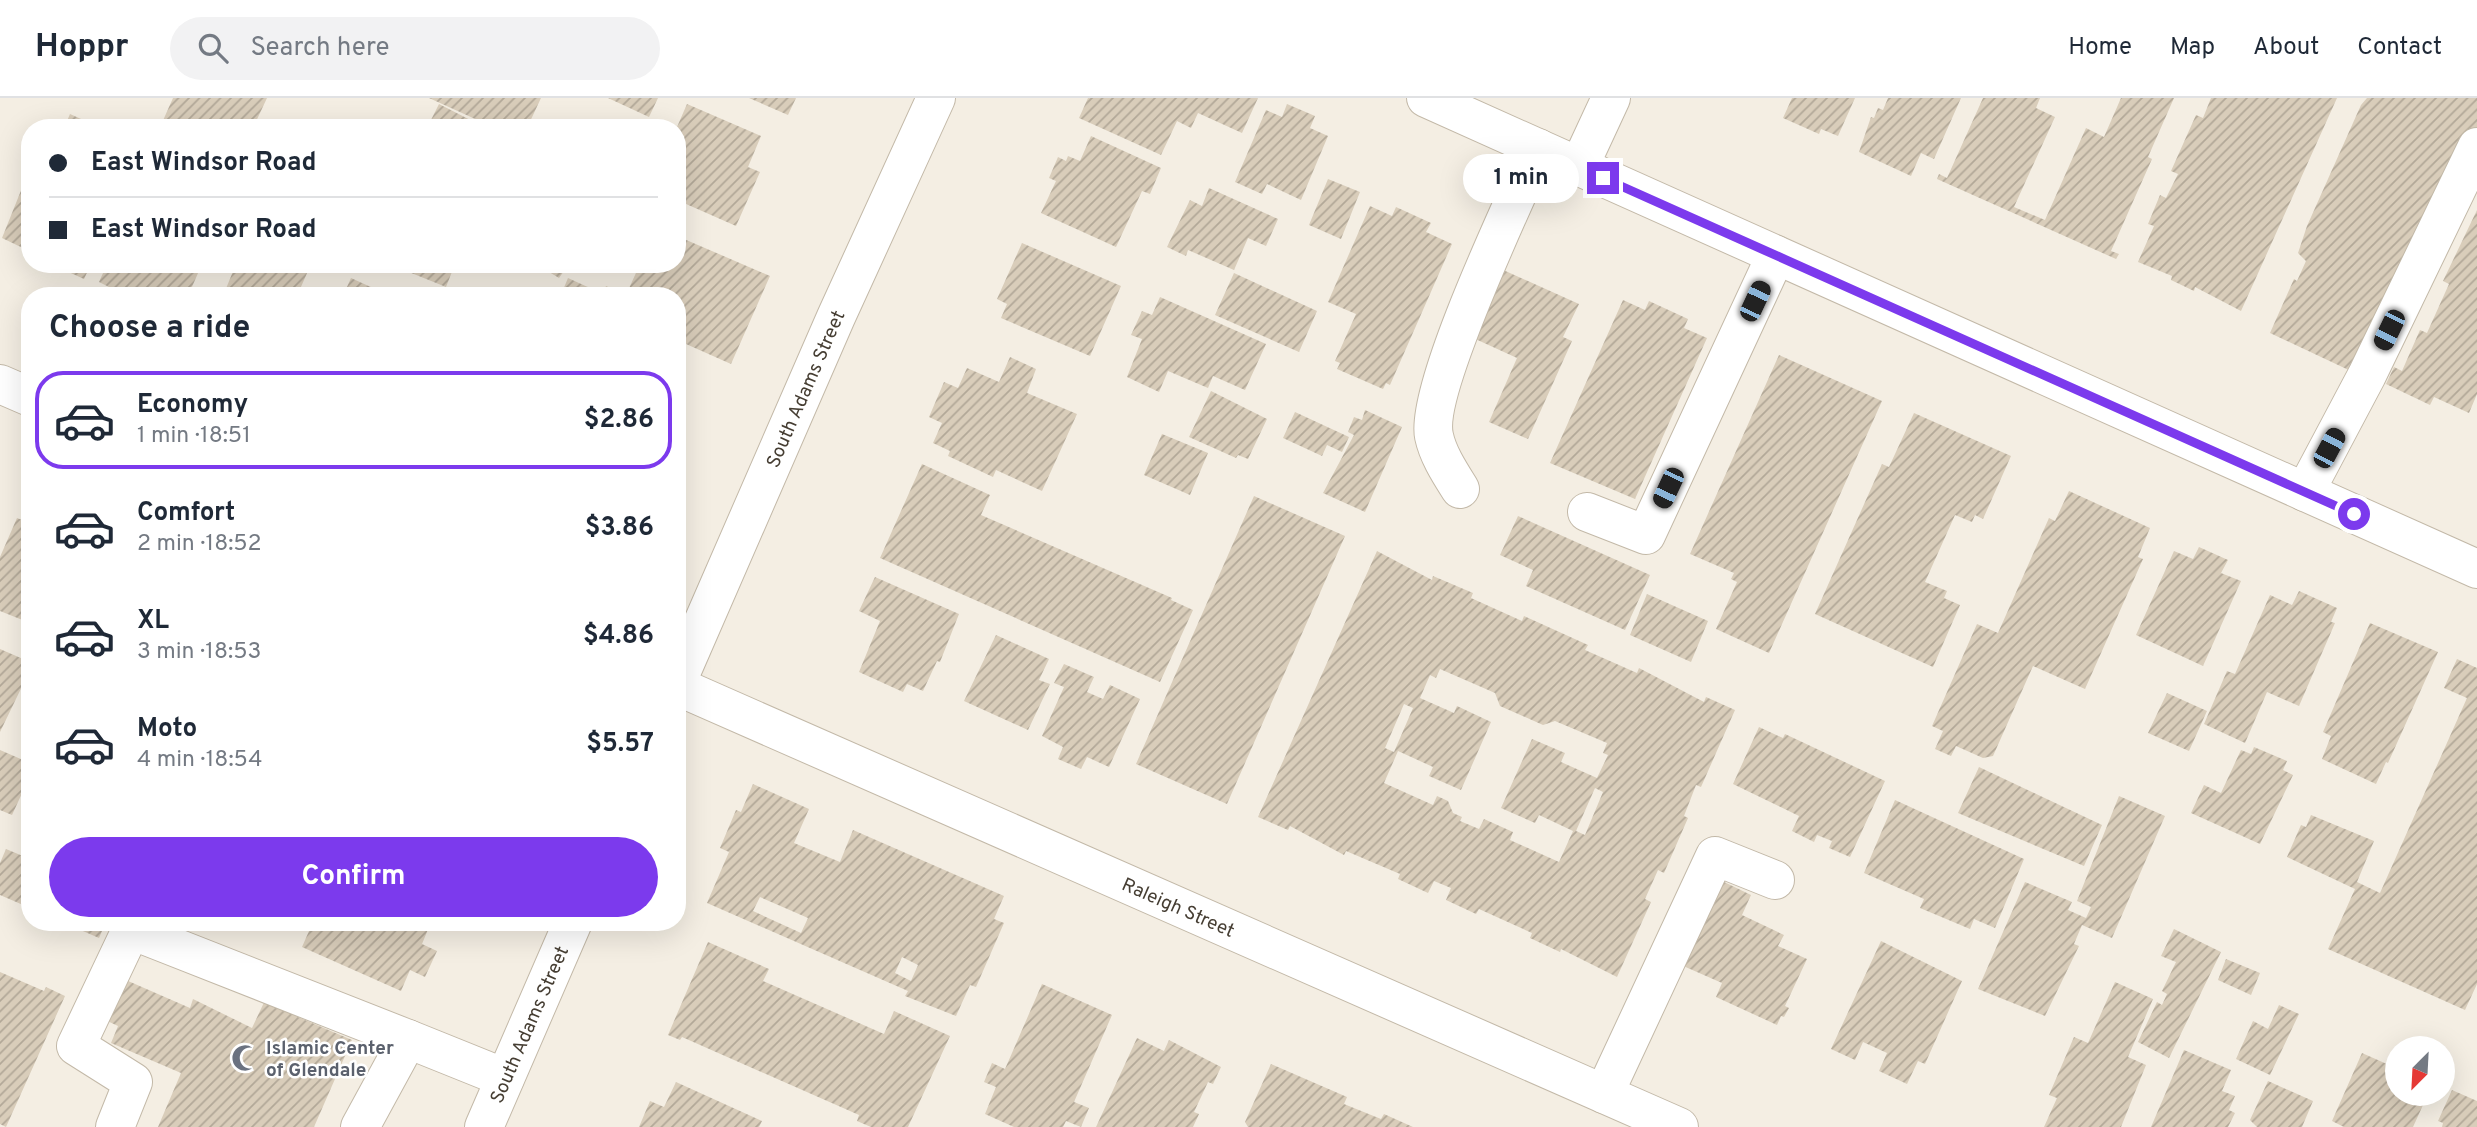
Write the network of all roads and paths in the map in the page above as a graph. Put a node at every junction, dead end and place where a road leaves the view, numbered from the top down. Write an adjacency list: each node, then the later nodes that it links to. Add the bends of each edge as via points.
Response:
1 (936, 98): 14 (street, South Adams Street)
2 (1426, 98): 5 (street)
3 (1611, 98): 6 (street)
4 (2477, 147): 11 (street)
5 (1538, 148): 6 (street); 10 (street, via 1449,358 1433,410 1434,436)
6 (1578, 167): 7 (street)
7 (1776, 256): 11 (street); 12 (street, via 1646,535)
8 (0, 384): 9 (street)
9 (21, 393)
10 (1460, 489)
11 (2305, 492): 13 (street)
12 (1587, 512)
13 (2477, 569)
14 (686, 663)
15 (686, 688): 22 (street, Raleigh Street)
16 (1775, 880): 22 (street, via 1715,856)
17 (131, 931): 23 (street, via 76,1046 133,1082)
18 (134, 931): 20 (street)
19 (569, 931): 21 (street, South Adams Street)
20 (408, 1039): 21 (street); 24 (street)
21 (505, 1078): 25 (street, South Adams Street)
22 (1604, 1094): 26 (street, Raleigh Street)
23 (115, 1127)
24 (359, 1127)
25 (484, 1127)
26 (1679, 1127)

